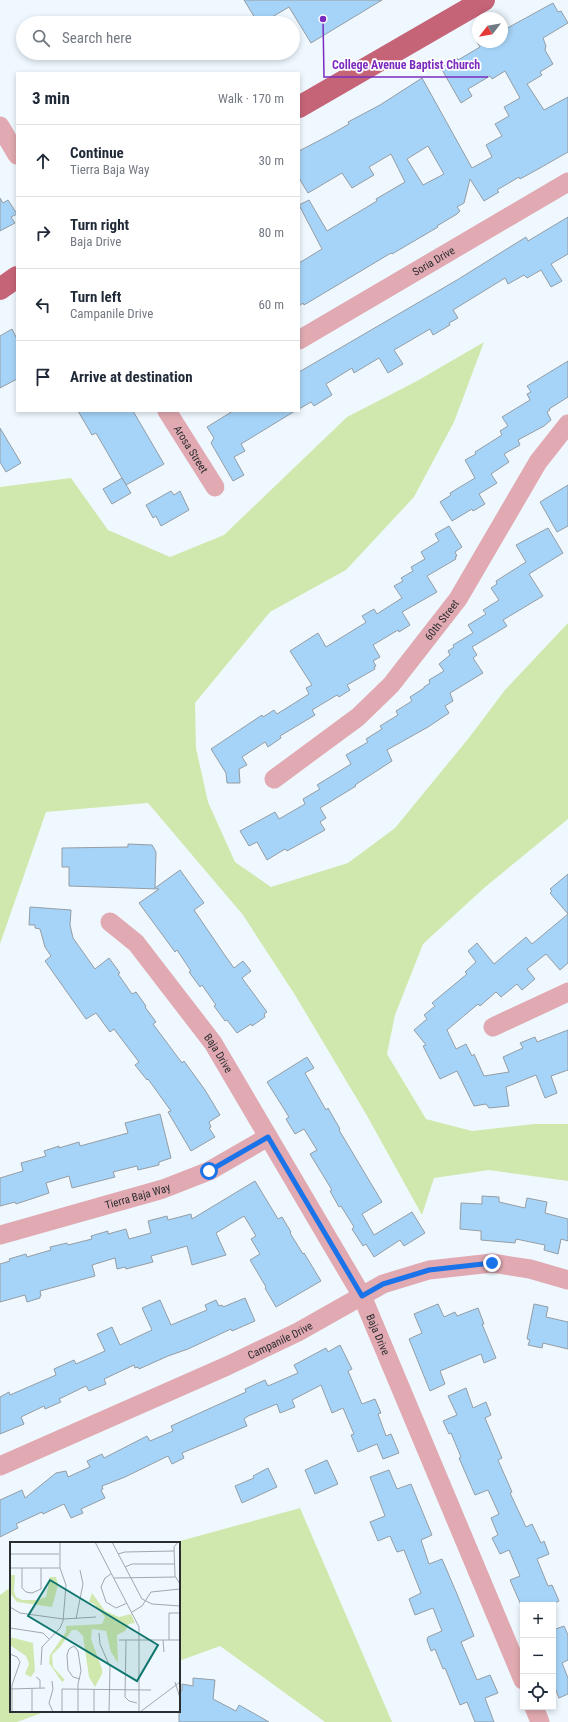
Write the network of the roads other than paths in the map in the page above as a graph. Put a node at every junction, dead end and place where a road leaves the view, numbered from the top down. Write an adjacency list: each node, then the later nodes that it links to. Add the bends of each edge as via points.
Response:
1 (484, 0): 2 (main road)
2 (300, 106)
3 (0, 126): 4 (street)
4 (16, 153)
5 (568, 182): 8 (street, Soria Drive)
6 (16, 278): 7 (main road)
7 (0, 289)
8 (300, 339)
9 (171, 412): 11 (street, Arosa Street)
10 (568, 424): 12 (street, 60th Street, via 538,462 458,599 391,685 358,717)
11 (215, 487)
12 (274, 779)
13 (110, 922): 16 (street, Baja Drive, via 136,943 213,1043)
14 (568, 992): 15 (street)
15 (493, 1027)
16 (268, 1137): 17 (street, Tierra Baja Way, via 209,1171 163,1189); 19 (street, Baja Drive)
17 (0, 1236)
18 (568, 1280): 19 (street, Campanile Drive, via 530,1269 492,1263 429,1270 383,1284)
19 (362, 1296): 20 (street, Campanile Drive, via 298,1332 227,1366); 21 (street, Baja Drive)
20 (0, 1466)
21 (520, 1674)
22 (535, 1710): 23 (street)
23 (540, 1722)

